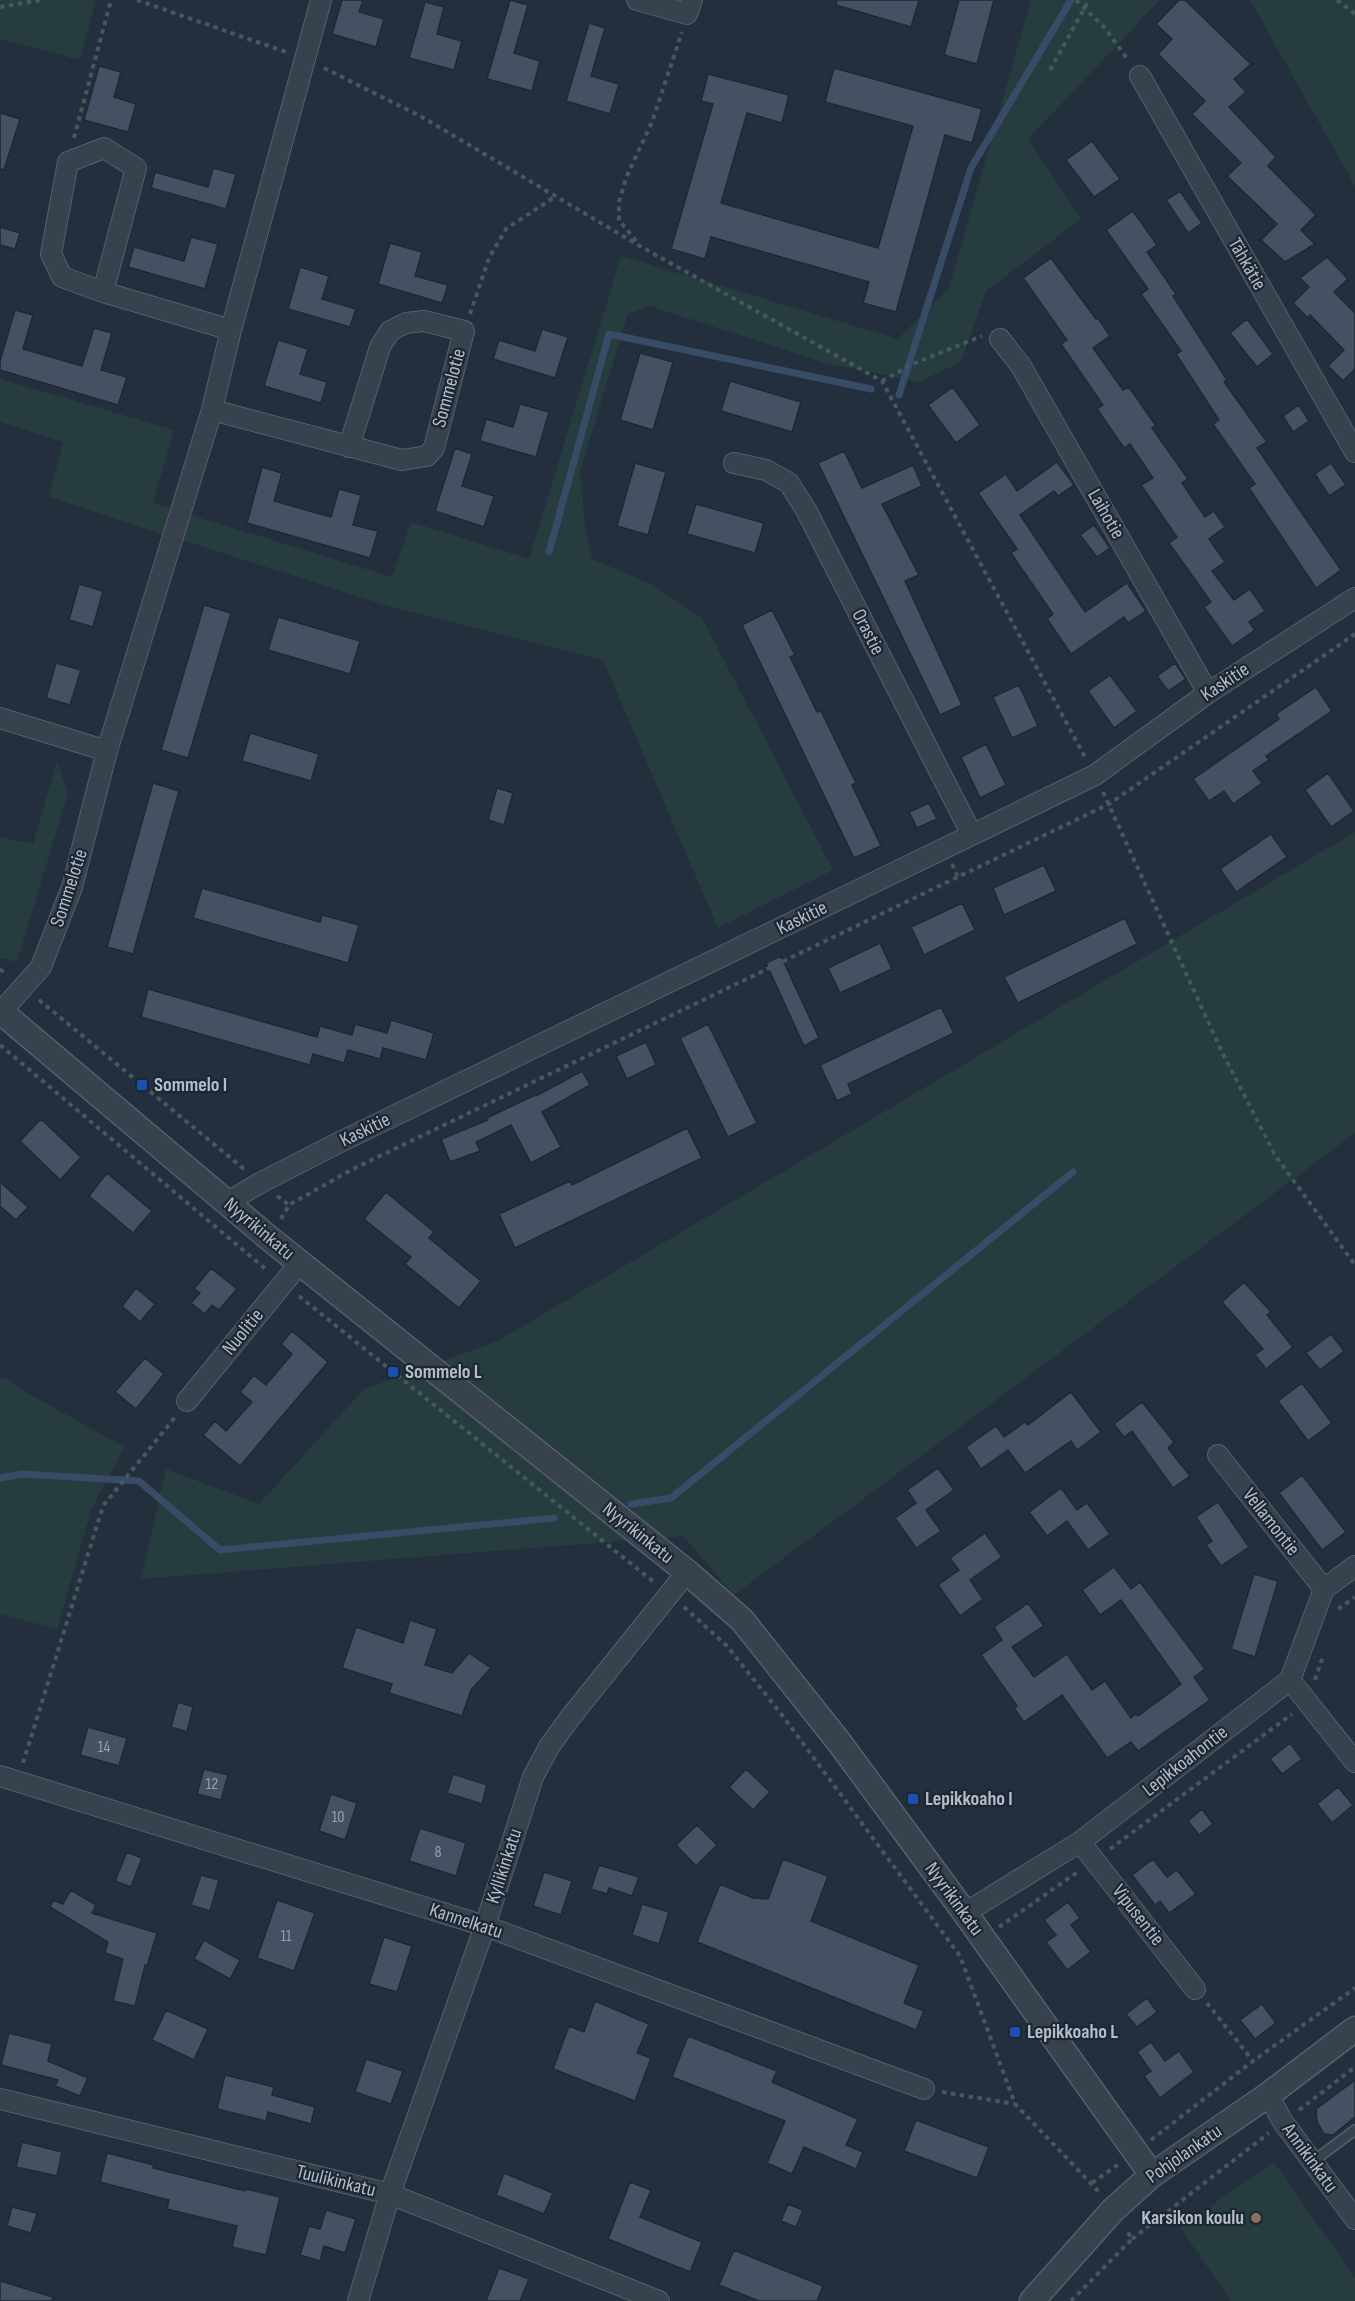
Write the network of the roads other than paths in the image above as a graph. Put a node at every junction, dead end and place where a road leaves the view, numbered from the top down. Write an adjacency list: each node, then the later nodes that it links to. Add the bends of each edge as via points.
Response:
1 (321, 0): 6 (street, Sommelotie)
2 (637, 0): 3 (street)
3 (689, 7)
4 (1140, 76): 10 (street, Tähkätie)
5 (103, 292): 5 (street, via 62,277 51,254 68,162 104,148 136,168); 6 (street)
6 (231, 330): 8 (street, Sommelotie)
7 (1000, 339): 13 (street, Laihotie, via 1021,366)
8 (212, 410): 9 (street, Sommelotie); 15 (street, Sommelotie)
9 (349, 447): 9 (street, Sommelotie, via 402,460 427,456 434,448 464,331 424,321 406,323 390,332 380,347)
10 (1355, 452)
11 (734, 463): 16 (street, Orastie, via 766,470 789,483)
12 (1355, 598): 13 (street, Kaskitie)
13 (1208, 693): 16 (street, Kaskitie, via 1095,775)
14 (0, 718): 15 (street)
15 (108, 751): 17 (street, Sommelotie, via 72,888 41,967)
16 (972, 835): 18 (street, Kaskitie, via 336,1144)
17 (1, 1011): 18 (street, Nyyrikinkatu)
18 (228, 1202): 19 (street, Nyyrikinkatu)
19 (300, 1263): 20 (street, Nuolitie); 23 (street, Nyyrikinkatu)
20 (187, 1401)
21 (1218, 1455): 24 (street, Vellamontie)
22 (1355, 1566): 24 (street)
23 (687, 1572): 29 (street, Nyyrikinkatu, via 742,1620 840,1742); 30 (street, Kyllikinkatu, via 549,1747 533,1777)
24 (1324, 1589): 25 (street)
25 (1290, 1680): 26 (street); 28 (street, Lepikkoahontie)
26 (1355, 1762)
27 (9, 1779): 30 (street, Kannelkatu)
28 (1080, 1842): 29 (street, Lepikkoahontie); 31 (street, Vipusentie)
29 (965, 1913): 38 (street, Nyyrikinkatu)
30 (485, 1926): 33 (street, Kannelkatu); 39 (street, Kyllikinkatu)
31 (1195, 1989)
32 (1355, 2030): 34 (street, Pohjolankatu)
33 (924, 2089)
34 (1268, 2095): 37 (street, Annikinkatu); 38 (street, Pohjolankatu)
35 (0, 2099): 39 (street, Tuulikinkatu)
36 (1355, 2130): 37 (lane)
37 (1312, 2162): 40 (street, Annikinkatu)
38 (1152, 2175): 43 (street, Pohjolankatu, via 1113,2210)
39 (390, 2194): 41 (street, Kyllikinkatu); 42 (street, Tuulikinkatu)
40 (1355, 2219)
41 (358, 2301)
42 (659, 2301)
43 (1032, 2301)

